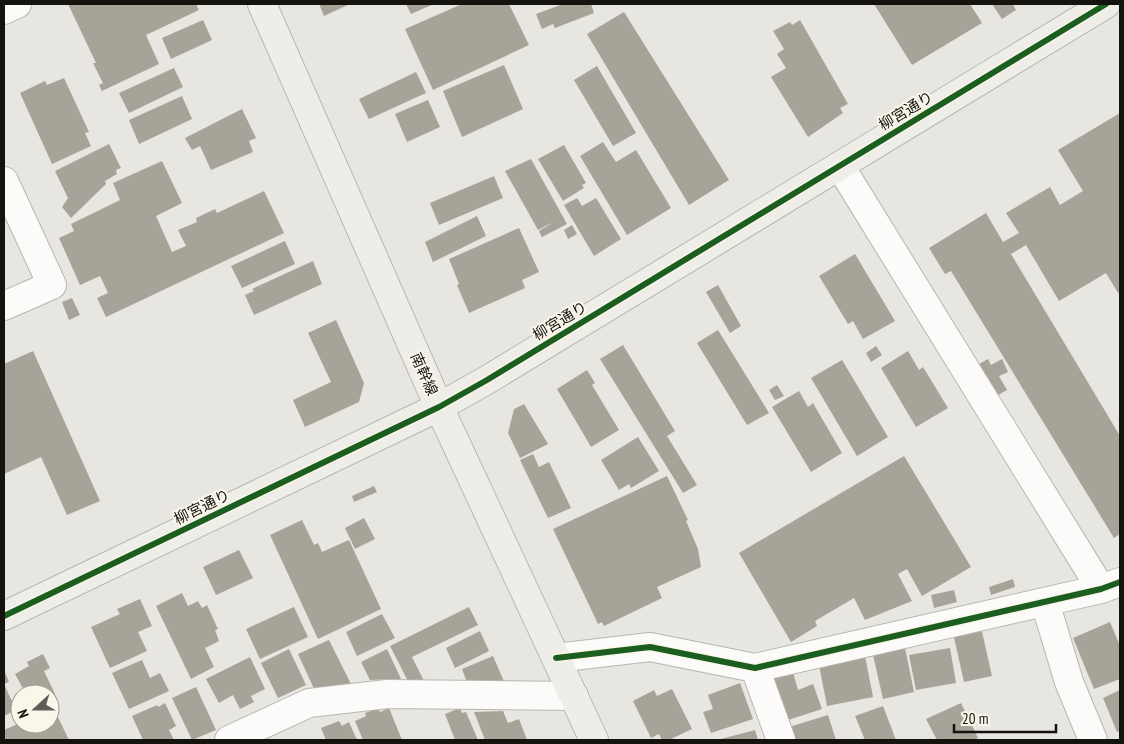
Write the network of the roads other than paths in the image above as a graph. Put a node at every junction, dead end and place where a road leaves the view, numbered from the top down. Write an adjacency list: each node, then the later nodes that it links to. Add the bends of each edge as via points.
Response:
1 (17, 4): 4 (street)
2 (262, 4): 8 (street, 南幹線)
3 (1106, 4): 5 (street, 柳宮通り)
4 (4, 10)
5 (840, 166): 8 (street, 柳宮通り); 9 (street)
6 (4, 181): 7 (street, via 52,284)
7 (4, 306)
8 (439, 407): 11 (street, 柳宮通り); 12 (street, 南幹線)
9 (1110, 586): 10 (street)
10 (1045, 602): 13 (street); 18 (street, via 1068,682)
11 (4, 616)
12 (556, 658): 13 (street, via 650,647); 14 (street, 南幹線)
13 (755, 668): 17 (street)
14 (574, 696): 15 (street, via 387,694 309,703); 16 (street, 南幹線)
15 (230, 740)
16 (594, 740)
17 (781, 740)
18 (1093, 740)

